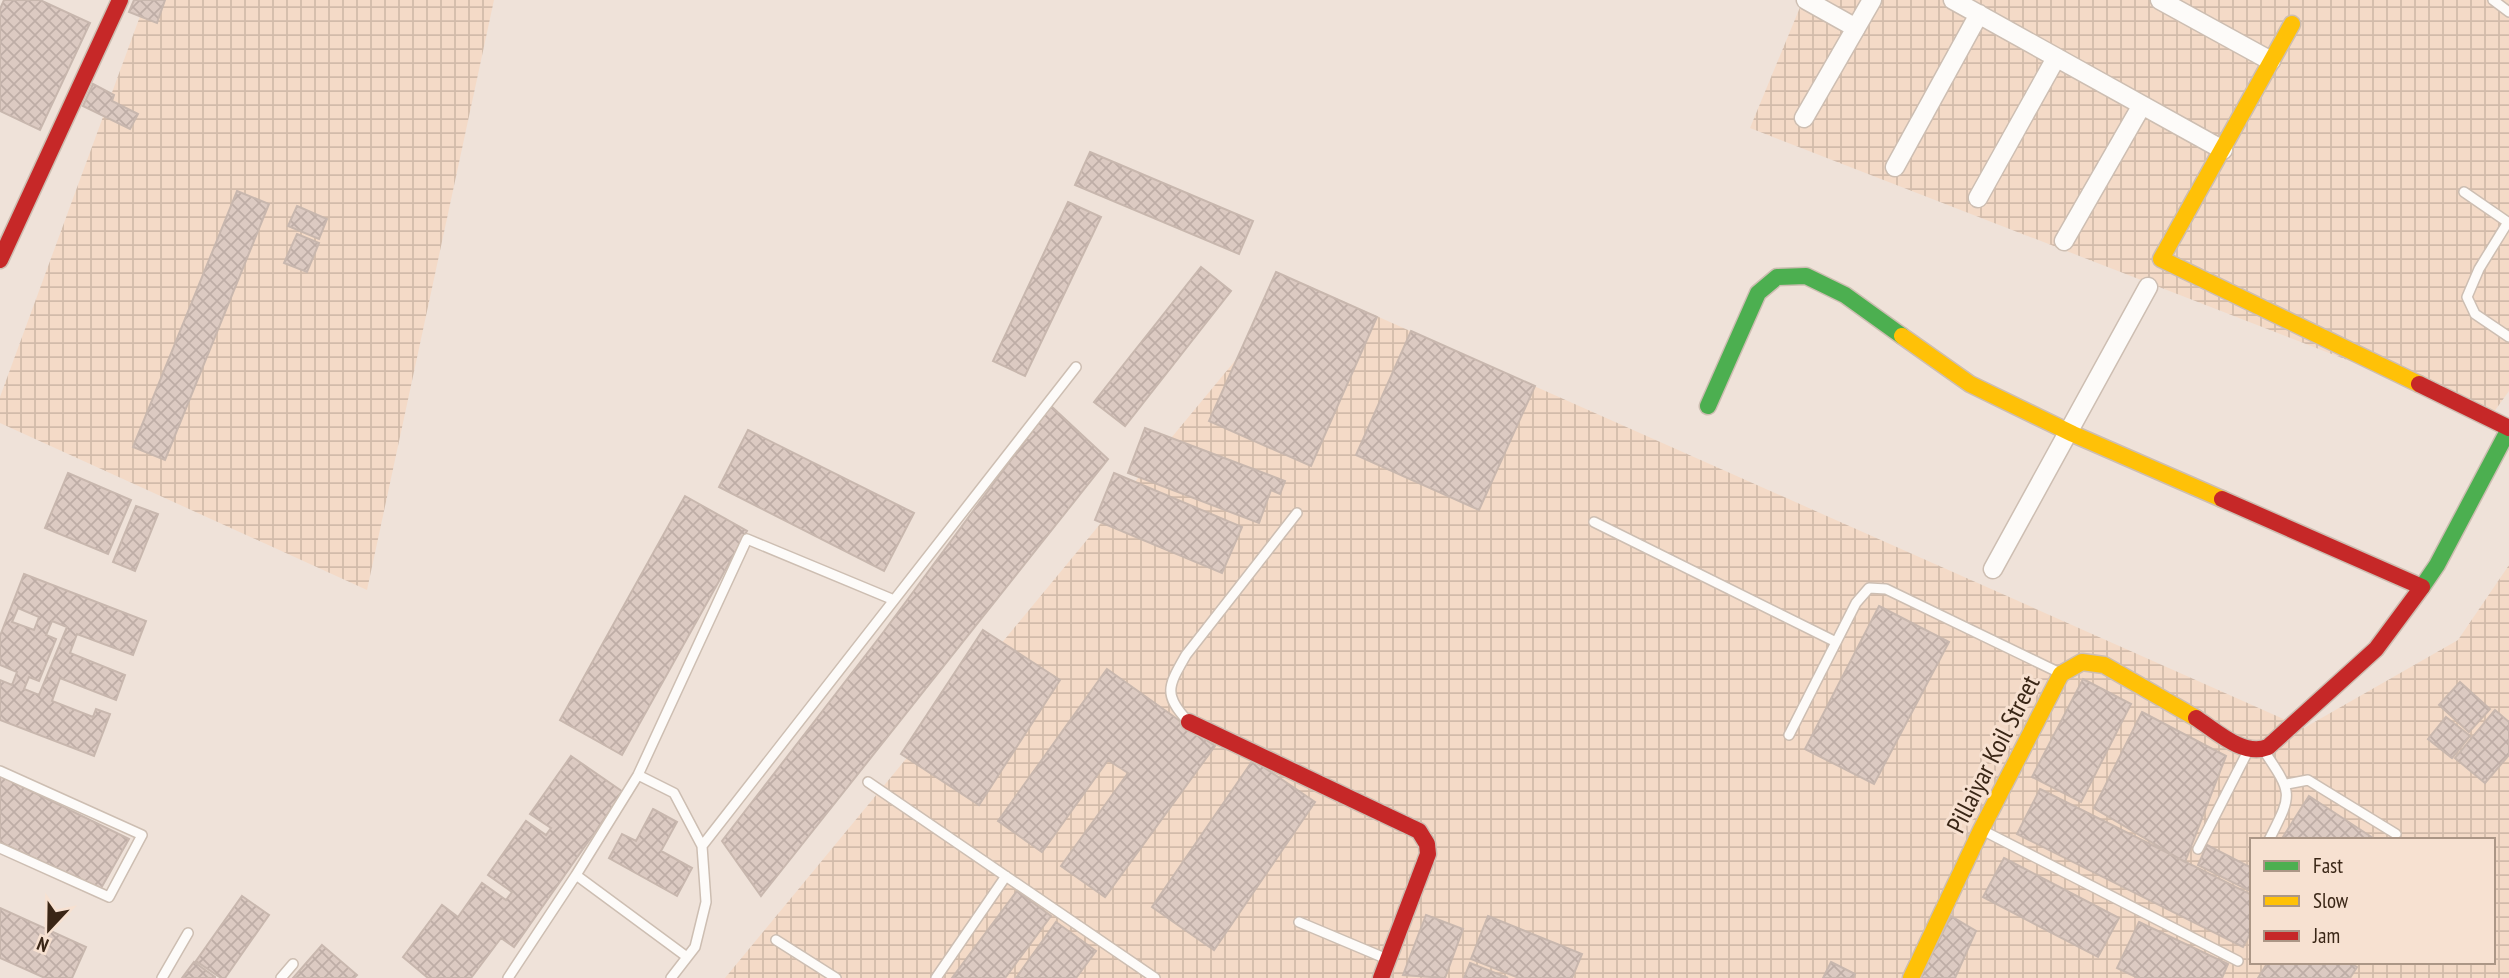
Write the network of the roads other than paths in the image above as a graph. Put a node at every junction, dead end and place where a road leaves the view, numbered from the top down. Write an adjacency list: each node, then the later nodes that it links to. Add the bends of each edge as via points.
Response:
1 (120, 0): 21 (street)
2 (1806, 0): 10 (street)
3 (1872, 0): 10 (street)
4 (1953, 0): 8 (street)
5 (2160, 0): 12 (street)
6 (2493, 0): 7 (lane)
7 (2509, 12)
8 (1979, 14): 11 (street); 16 (street)
9 (2292, 24): 12 (street)
10 (1856, 28): 14 (street)
11 (2056, 58): 13 (street); 18 (street)
12 (2271, 61): 15 (street)
13 (2142, 105): 15 (street); 20 (street)
14 (1804, 118)
15 (2222, 150): 26 (street, via 2161,259)
16 (1895, 167)
17 (2465, 192): 19 (lane)
18 (1978, 198)
19 (2508, 222): 23 (lane, via 2467,297 2475,314)
20 (2064, 241)
21 (0, 260)
22 (2148, 286): 27 (street)
23 (2509, 337)
24 (1076, 368): 32 (lane)
25 (1708, 406): 27 (street, via 1758,293 1777,277 1806,276 1845,295 1970,384)
26 (2509, 429): 31 (street)
27 (2068, 431): 30 (street); 31 (street)
28 (1297, 513): 35 (lane, via 1186,655 1174,677 1169,695 1172,705)
29 (1594, 522): 33 (lane)
30 (1993, 569)
31 (2422, 587): 37 (street, via 2376,649)
32 (894, 600): 39 (lane, via 747,539); 45 (lane)
33 (1836, 642): 34 (lane, via 1869,588 1886,589); 36 (lane)
34 (2061, 674): 37 (street, Pillaiyar Koil Street, via 2078,662 2096,662); 42 (street, Pillaiyar Koil Street)
35 (1189, 722): 54 (street, via 1419,831 1428,854)
36 (1789, 735)
37 (2256, 750): 41 (lane); 47 (lane)
38 (0, 771): 46 (lane, via 142,835 108,897)
39 (638, 775): 45 (lane, via 674,793); 48 (lane)
40 (867, 782): 49 (lane)
41 (2287, 784): 43 (lane, via 2308,780); 44 (lane, via 2287,809)
42 (1981, 830): 55 (lane); 65 (street, Pillaiyar Koil Street)
43 (2396, 834)
44 (2270, 838)
45 (702, 846): 53 (lane, via 706,902 695,947)
46 (0, 848)
47 (2198, 849)
48 (576, 875): 53 (lane); 59 (lane)
49 (1006, 876): 62 (lane); 63 (lane)
50 (1299, 922): 54 (lane)
51 (188, 933): 57 (lane)
52 (776, 940): 61 (lane)
53 (687, 957): 60 (lane)
54 (1388, 960): 64 (street)
55 (2238, 961)
56 (293, 964): 58 (lane)
57 (162, 978)
58 (281, 978)
59 (508, 978)
60 (671, 978)
61 (836, 978)
62 (936, 978)
63 (1155, 978)
64 (1381, 978)
65 (1912, 978)

